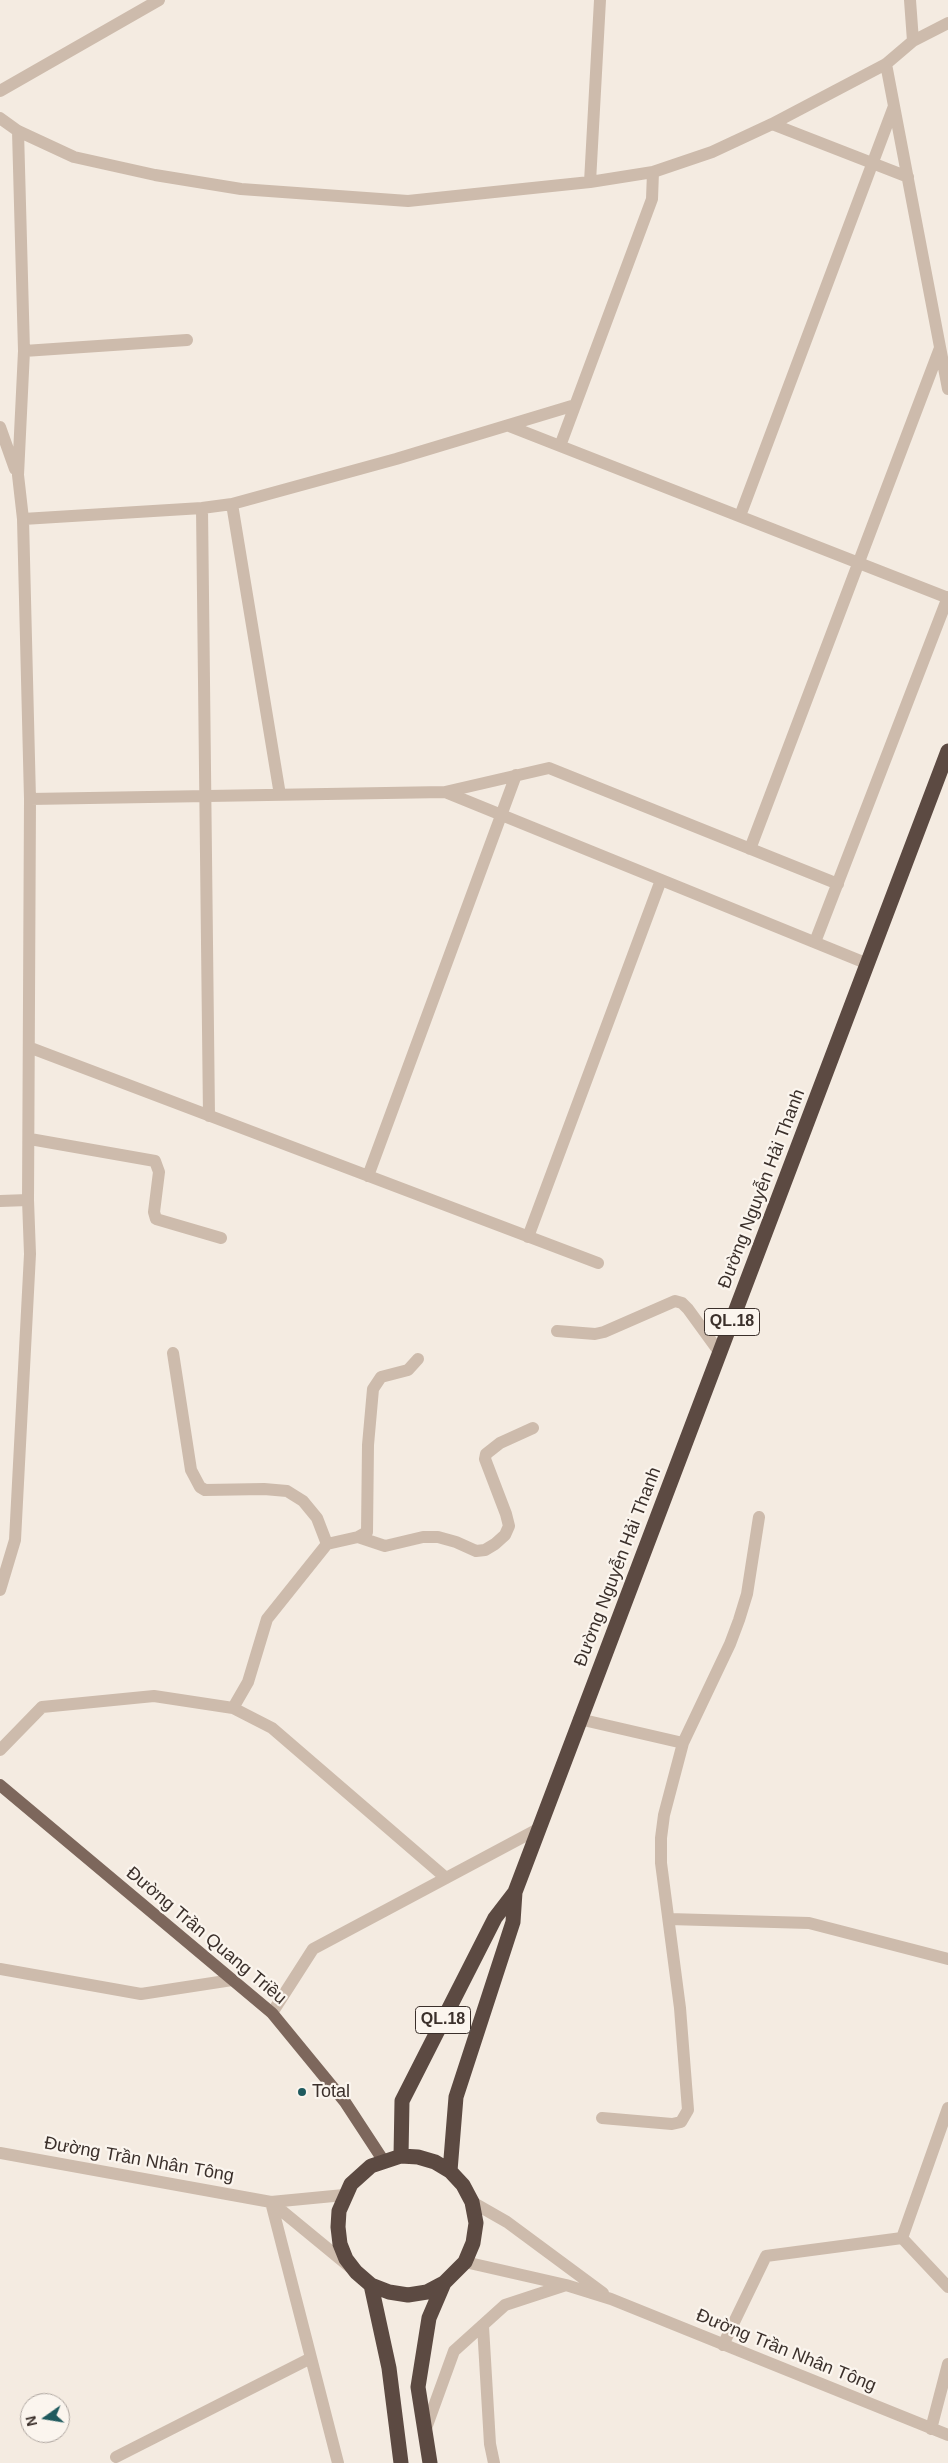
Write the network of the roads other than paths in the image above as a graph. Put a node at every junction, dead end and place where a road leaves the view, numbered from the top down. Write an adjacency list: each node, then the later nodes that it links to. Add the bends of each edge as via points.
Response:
1 (159, 0): 7 (street)
2 (600, 0): 15 (street)
3 (910, 0): 5 (street)
4 (948, 23): 5 (street)
5 (913, 42): 6 (street)
6 (886, 64): 8 (street); 10 (street)
7 (0, 91)
8 (894, 106): 12 (street); 14 (street)
9 (0, 118): 11 (street)
10 (772, 124): 12 (street); 13 (street, via 712,152)
11 (18, 131): 15 (street, via 74,157 241,189 408,201); 18 (street)
12 (873, 163): 14 (street); 27 (street)
13 (653, 172): 15 (street); 20 (street, via 652,199)
14 (908, 177): 17 (street)
15 (590, 182)
16 (187, 340): 18 (street)
17 (940, 348): 19 (street); 29 (street)
18 (24, 351): 24 (street)
19 (948, 389)
20 (576, 405): 22 (street); 23 (street)
21 (0, 426): 24 (street)
22 (509, 426): 23 (street); 25 (street)
23 (560, 446): 27 (street)
24 (18, 475): 28 (street)
25 (232, 504): 26 (street); 34 (street)
26 (202, 508): 28 (street); 35 (street)
27 (740, 516): 29 (street)
28 (23, 519): 36 (street)
29 (859, 564): 30 (street); 38 (street)
30 (948, 598): 40 (street)
31 (948, 751): 42 (highway, Đường Nguyễn Hải Thanh / QL.18)
32 (516, 775): 33 (street); 37 (street); 38 (street, via 549,768)
33 (445, 792): 34 (street); 37 (street)
34 (280, 795): 35 (street)
35 (205, 796): 36 (street); 44 (street)
36 (30, 799): 43 (street)
37 (501, 815): 39 (street); 46 (street)
38 (750, 849): 40 (street)
39 (661, 880): 41 (street); 49 (street)
40 (838, 884): 41 (street)
41 (815, 942): 42 (street)
42 (868, 964): 54 (highway, Đường Nguyễn Hải Thanh / QL.18)
43 (30, 1048): 44 (street); 45 (street)
44 (209, 1116): 46 (street)
45 (30, 1139): 47 (street); 50 (street, via 155,1160 158,1172 156,1220)
46 (368, 1176): 49 (street)
47 (28, 1200): 48 (street); 60 (street, via 30,1264 14,1540)
48 (0, 1201)
49 (528, 1237): 51 (street)
50 (221, 1238)
51 (598, 1263)
52 (556, 1331): 54 (street, via 604,1332 675,1302 688,1309)
53 (173, 1352): 59 (street, via 191,1470 200,1487 205,1490 287,1491 303,1501 317,1518)
54 (720, 1353): 62 (highway, Đường Nguyễn Hải Thanh / QL.18)
55 (418, 1359): 58 (street, via 408,1370 381,1377 373,1389 368,1445 368,1524 367,1532)
56 (533, 1428): 58 (street, via 500,1443 486,1454 509,1526 495,1544 476,1551 438,1537 384,1546)
57 (759, 1518): 63 (street, via 740,1620)
58 (358, 1537): 59 (street)
59 (327, 1544): 61 (street, via 267,1618 248,1682)
60 (0, 1590)
61 (233, 1708): 64 (street, via 154,1696 42,1707); 67 (street, via 272,1728)
62 (579, 1720): 63 (street); 66 (highway, Đường Nguyễn Hải Thanh / QL.18)
63 (683, 1743): 69 (street, via 661,1838)
64 (0, 1750)
65 (0, 1785): 72 (main road, Đường Trần Quang Triều)
66 (538, 1829): 67 (street); 68 (highway, Đường Nguyễn Hải Thanh / QL.18)
67 (446, 1878): 73 (street, via 313,1949)
68 (515, 1892): 77 (highway, Đường Nguyễn Hải Thanh / QL.18, via 495,1918 402,2101); 79 (highway, Đường Nguyễn Hải Thanh / QL.18, via 513,1922 456,2097)
69 (669, 1919): 70 (street, via 809,1923); 75 (street, via 688,2110 685,2118 672,2124)
70 (948, 1959)
71 (0, 1970): 72 (street, via 141,1994)
72 (232, 1980): 73 (main road, Đường Trần Quang Triều)
73 (272, 2013): 78 (main road, Đường Trần Quang Triều, via 345,2102)
74 (948, 2108): 83 (street)
75 (602, 2118)
76 (0, 2153): 81 (street, Đường Trần Nhân Tông)
77 (401, 2156): 78 (highway); 79 (highway, via 435,2162)
78 (383, 2160): 80 (highway, via 360,2174)
79 (450, 2171): 82 (highway)
80 (344, 2195): 81 (street, Đường Trần Nhân Tông); 85 (highway, via 339,2211 340,2244)
81 (271, 2202): 85 (street, Đường Trần Nhân Tông); 93 (street)
82 (472, 2202): 84 (highway, via 476,2223 473,2243); 90 (street, Đường Trần Nhân Tông, via 507,2222)
83 (902, 2238): 89 (street); 92 (street, via 766,2256)
84 (465, 2262): 86 (highway); 88 (street, Đường Trần Nhân Tông)
85 (356, 2272): 87 (highway)
86 (444, 2283): 87 (highway, via 427,2292 408,2295 389,2292); 96 (highway, via 429,2318 418,2387)
87 (371, 2284): 100 (highway, via 389,2368)
88 (566, 2285): 90 (street, Đường Trần Nhân Tông); 91 (street, via 504,2305)
89 (948, 2287)
90 (611, 2299): 92 (street, Đường Trần Nhân Tông)
91 (483, 2326): 96 (street, via 454,2351); 102 (street)
92 (723, 2345): 95 (street, Đường Trần Nhân Tông)
93 (311, 2358): 98 (street); 99 (street)
94 (948, 2364): 95 (street)
95 (931, 2429): 97 (street, Đường Trần Nhân Tông)
96 (425, 2431): 101 (highway)
97 (948, 2435)
98 (116, 2457)
99 (338, 2463)
100 (401, 2463)
101 (430, 2463)
102 (494, 2463)

